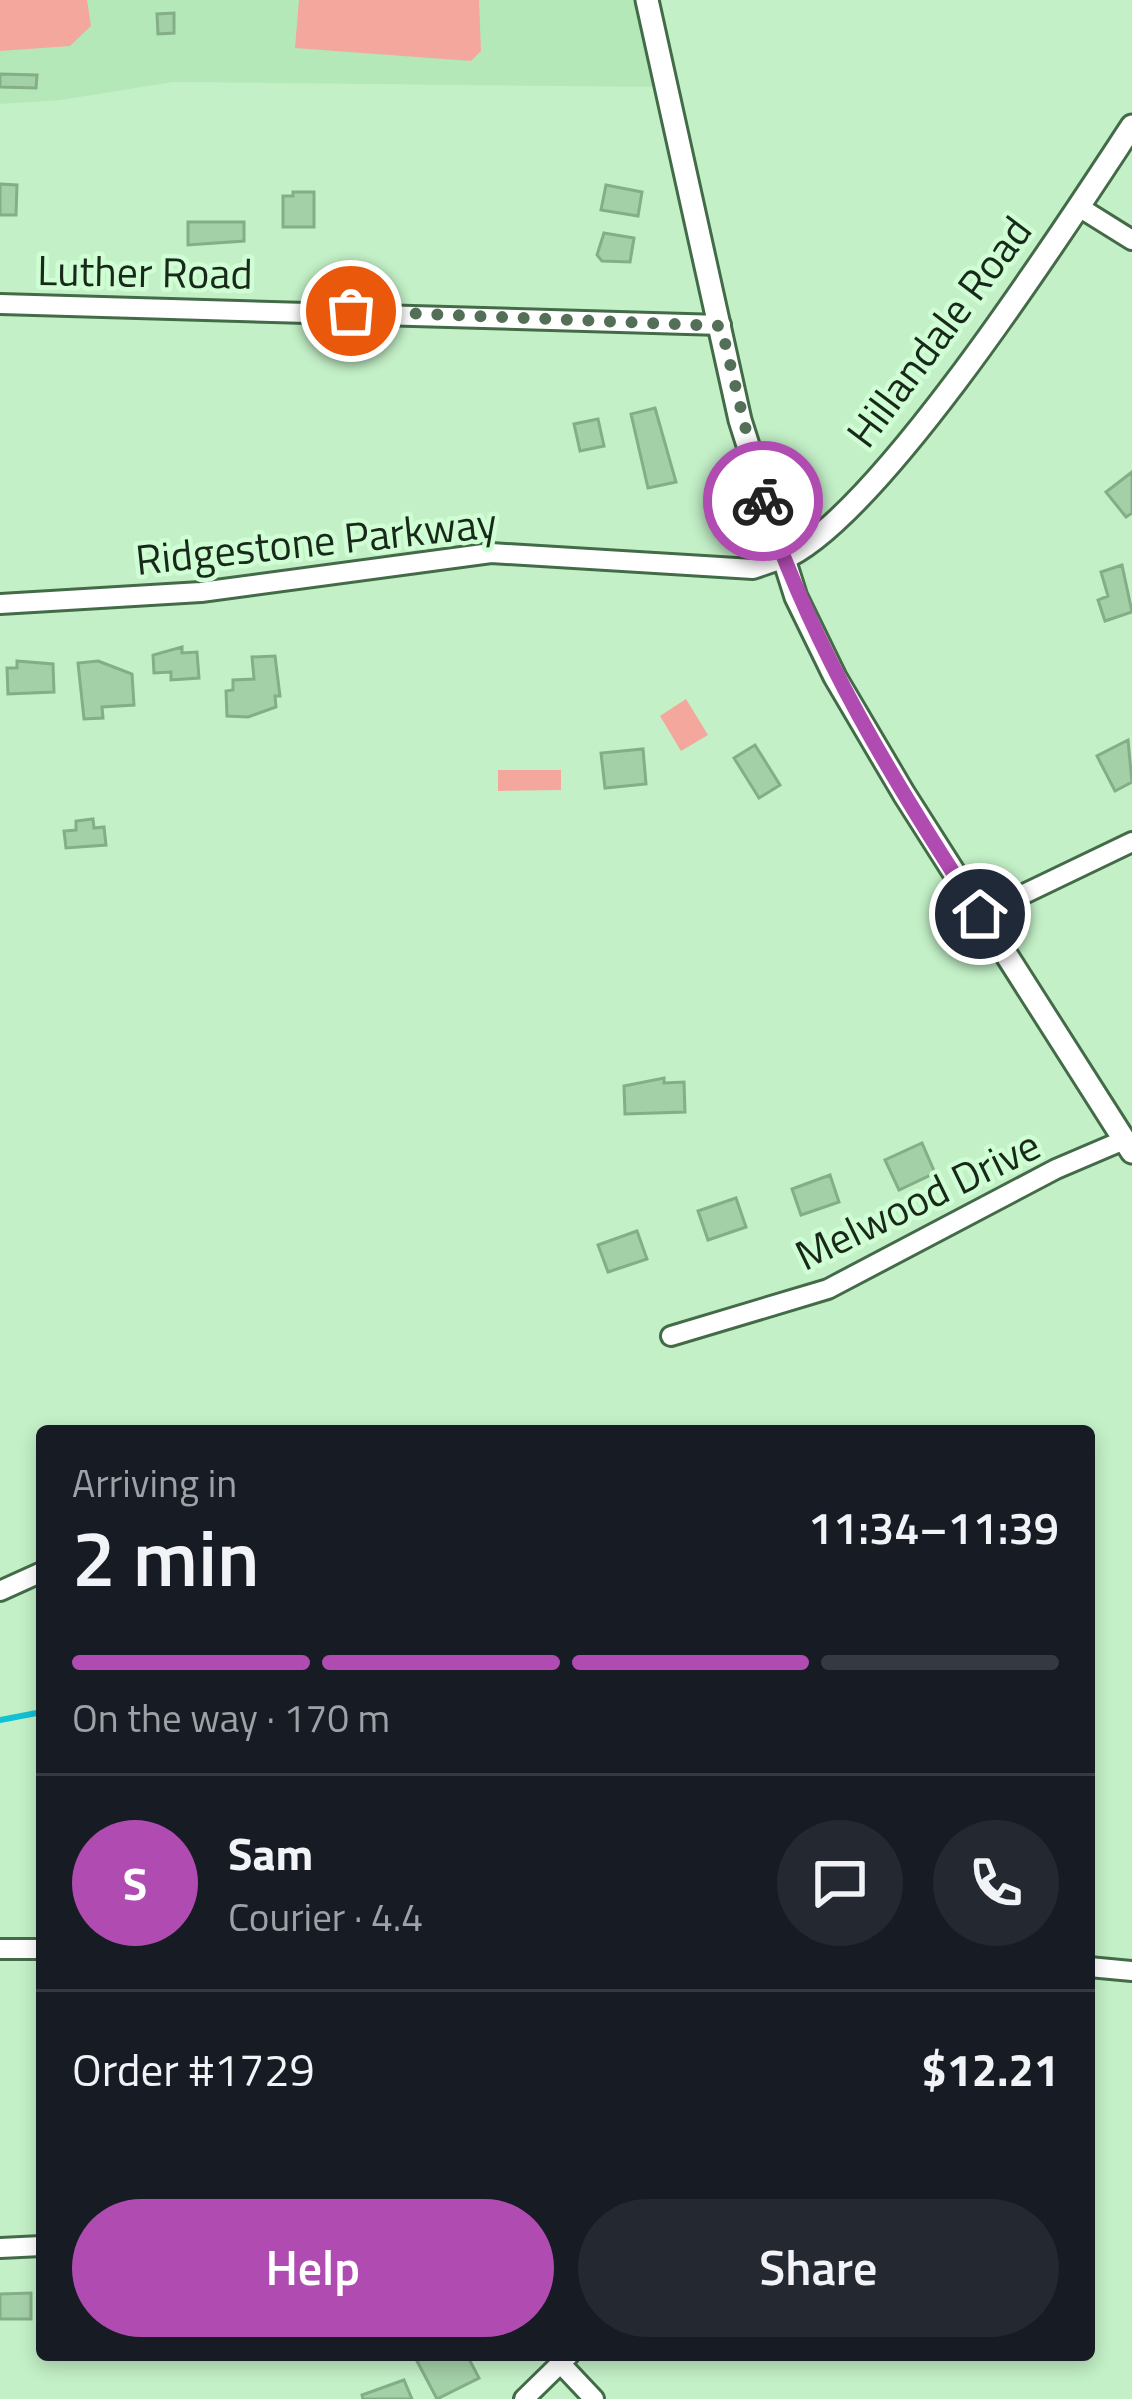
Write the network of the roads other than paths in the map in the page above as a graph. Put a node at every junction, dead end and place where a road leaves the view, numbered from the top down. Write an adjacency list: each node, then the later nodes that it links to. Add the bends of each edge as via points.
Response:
1 (647, 0): 6 (street)
2 (1132, 126): 3 (street, Hillandale Road)
3 (1078, 207): 4 (street); 7 (street, Hillandale Road, via 847,515 808,549)
4 (1132, 240)
5 (0, 304): 6 (street, Luther Road)
6 (721, 326): 7 (street)
7 (782, 559): 8 (street, Ridgestone Parkway, via 753,569 458,555 218,590); 10 (street, via 835,677)
8 (0, 604)
9 (1132, 842): 10 (street)
10 (980, 914): 11 (street)
11 (1128, 1146): 12 (street, Melwood Drive, via 1056,1169 828,1289)
12 (671, 1336)
13 (36, 1576): 14 (street)
14 (0, 1591)
15 (0, 1949): 16 (street)
16 (36, 1949)
17 (1095, 1968): 18 (street)
18 (1132, 1971)
19 (36, 2246): 20 (street)
20 (0, 2248)
21 (564, 2361): 23 (street)
22 (566, 2361): 24 (street)
23 (524, 2399)
24 (594, 2399)

